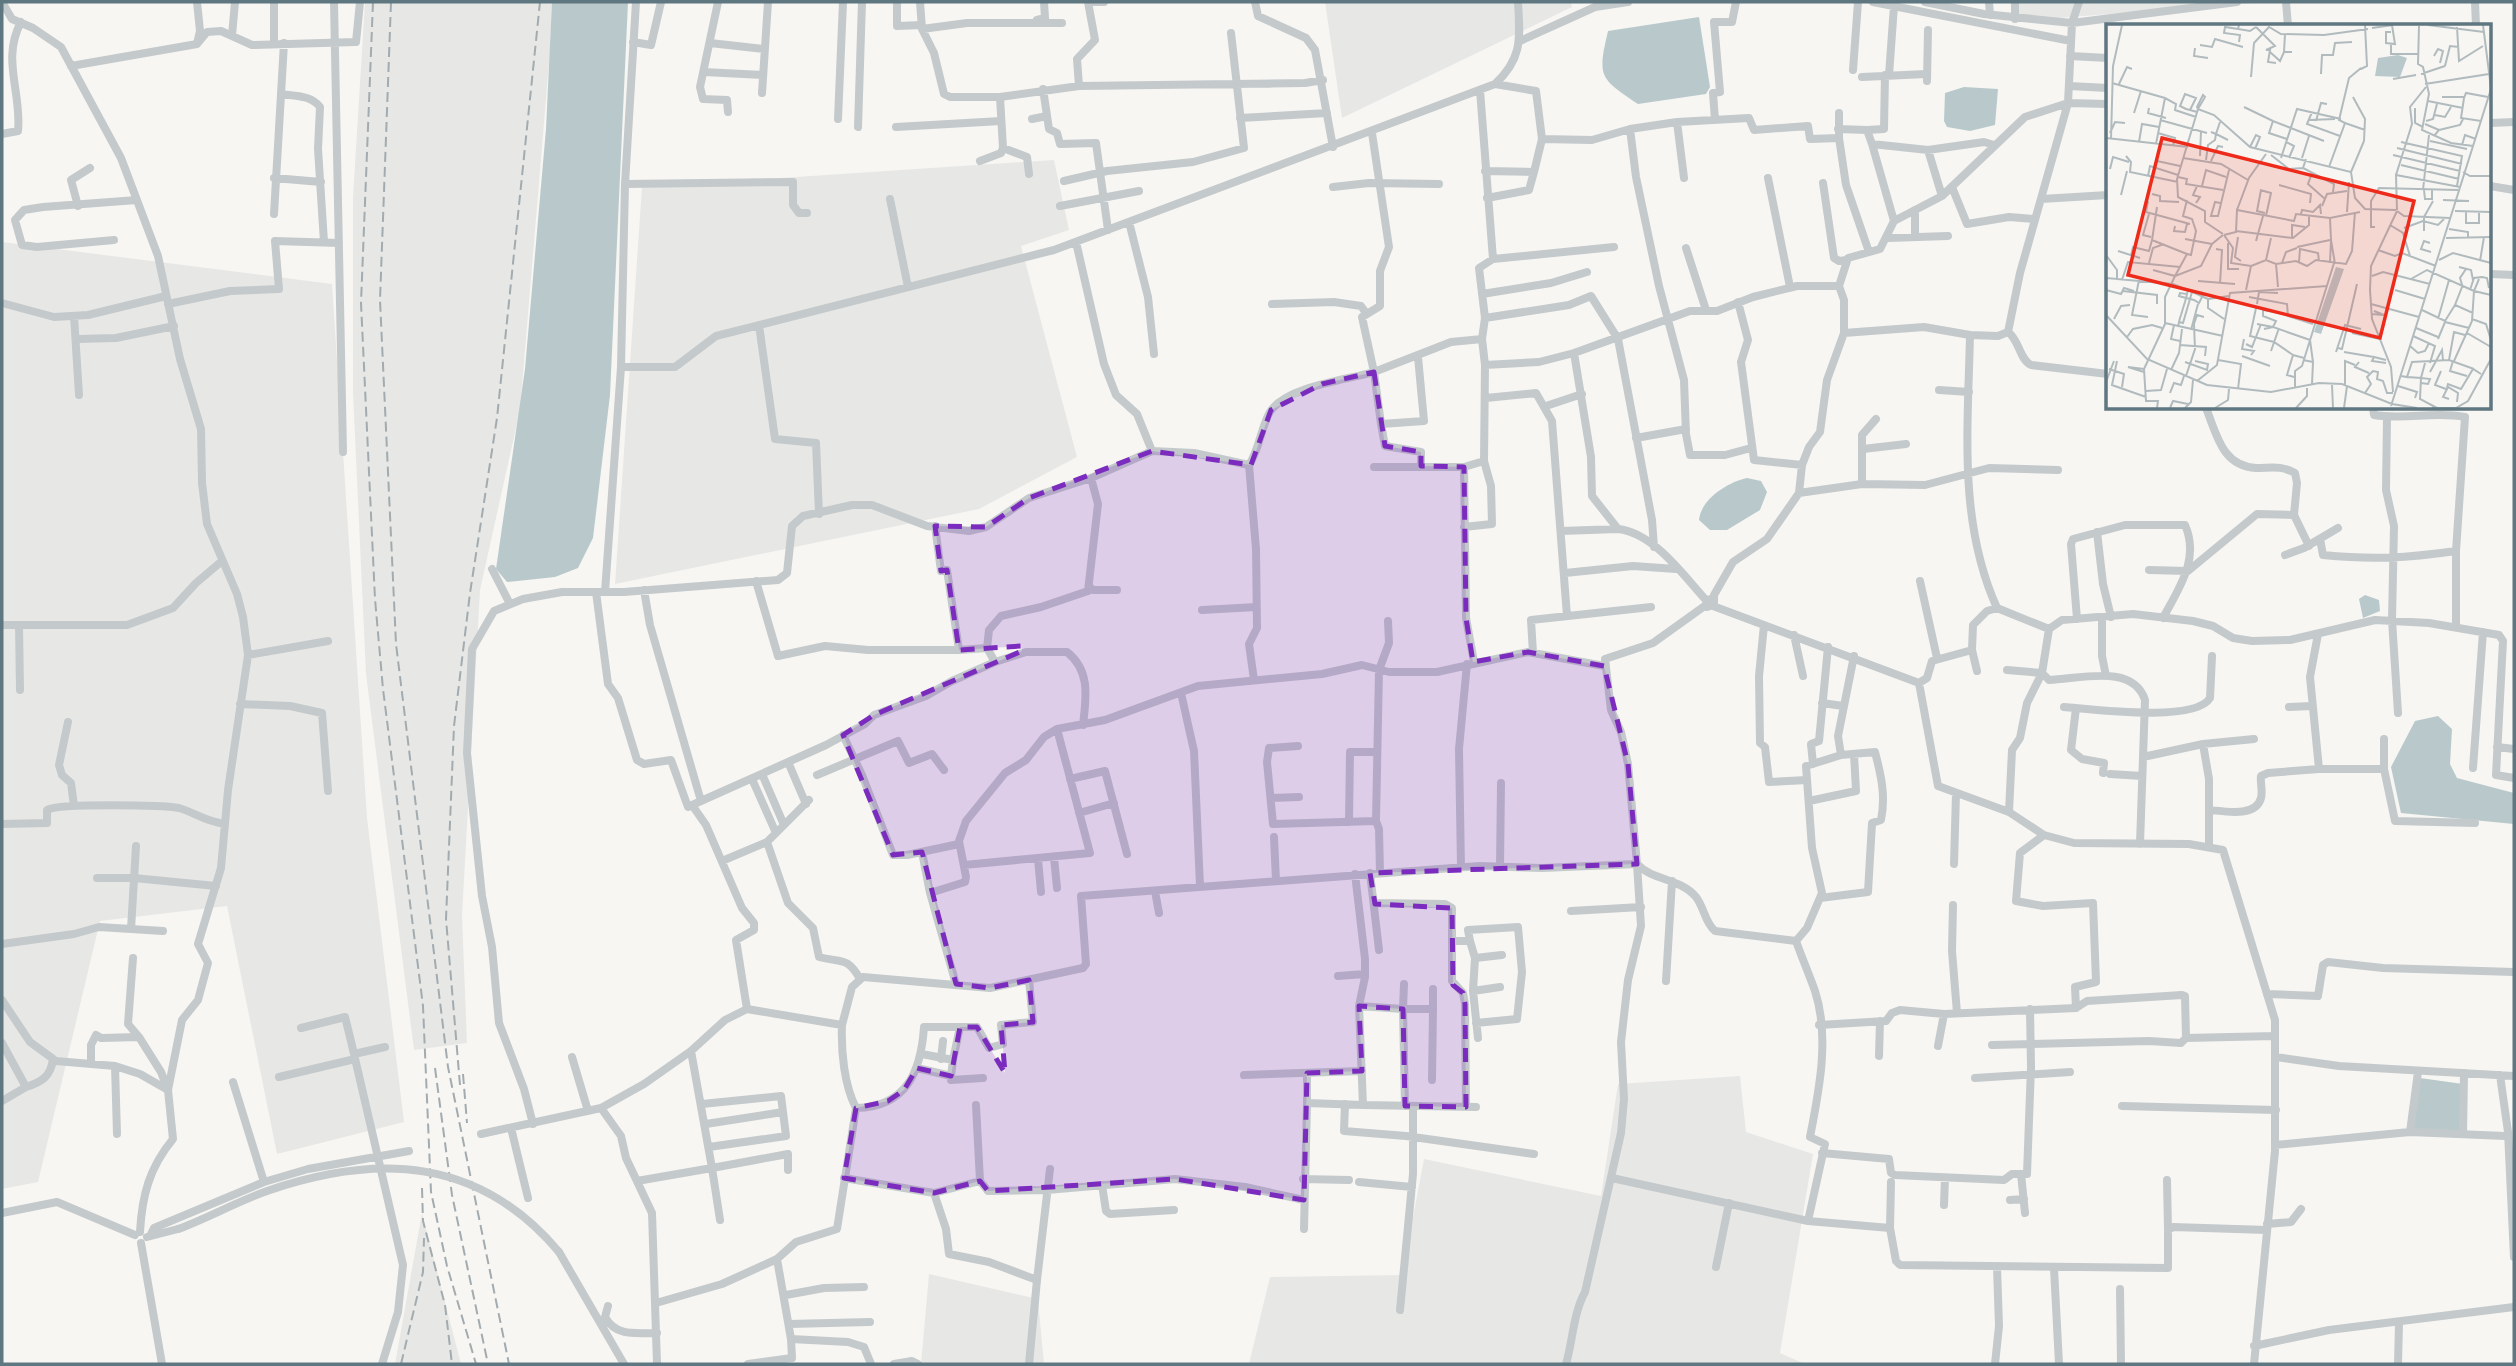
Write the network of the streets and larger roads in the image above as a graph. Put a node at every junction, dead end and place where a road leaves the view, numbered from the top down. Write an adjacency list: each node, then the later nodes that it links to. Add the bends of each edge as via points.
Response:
1 (2, 2): 34 (street, via 12,19)
2 (197, 2): 51 (street)
3 (235, 2): 43 (street)
4 (274, 2): 48 (street)
5 (334, 2): 46 (street)
6 (360, 2): 46 (street, via 356,42)
7 (636, 2): 47 (street)
8 (661, 2): 47 (street, via 651,45)
9 (718, 2): 50 (street)
10 (768, 2): 52 (street)
11 (843, 2): 79 (street)
12 (862, 2): 87 (street)
13 (897, 2): 40 (street, via 897,26)
14 (920, 2): 40 (street)
15 (1044, 2): 35 (street, via 1045,18)
16 (1089, 2): 17 (street); 65 (street, via 1095,40 1076,59)
17 (1104, 2)
18 (1255, 2): 62 (street, via 1258,16 1313,45)
19 (1518, 2): 44 (street)
20 (1628, 2): 44 (street, via 1595,6)
21 (1736, 2): 82 (street, via 1732,22 1714,22 1720,92 1713,93)
22 (1858, 2): 57 (street)
23 (1873, 2): 31 (street)
24 (1925, 2): 32 (street)
25 (1989, 2): 32 (street)
26 (2015, 2): 33 (street)
27 (2079, 2): 37 (street)
28 (2237, 2): 37 (street)
29 (2286, 2): 38 (street)
30 (2475, 2): 39 (street)
31 (1894, 6): 45 (street); 60 (street)
32 (1990, 15): 33 (street)
33 (2015, 19): 37 (street)
34 (21, 22): 55 (street); 56 (street, via 61,47)
35 (1037, 23): 36 (street); 40 (street)
36 (1062, 23)
37 (2072, 23): 45 (street)
38 (2288, 24)
39 (2476, 24)
40 (922, 27): 72 (street, via 944,94)
41 (1928, 30): 60 (street, via 1927,78)
42 (1231, 33): 63 (street)
43 (232, 36): 48 (street, via 252,45); 51 (street, via 207,32)
44 (1520, 41): 64 (street, via 1511,70)
45 (2071, 41): 53 (street)
46 (335, 42): 49 (street); 142 (street)
47 (633, 42): 112 (street)
48 (274, 43): 49 (street)
49 (284, 43): 71 (street)
50 (710, 43): 52 (street); 58 (street)
51 (197, 44): 56 (street)
52 (764, 49): 59 (street)
53 (2070, 56): 54 (street); 66 (street)
54 (2106, 58)
55 (6, 64): 93 (street, via 18,131)
56 (71, 66): 126 (street, via 121,159)
57 (1853, 70)
58 (704, 72): 59 (street); 75 (street, via 701,98 727,100)
59 (762, 75): 70 (street)
60 (1887, 75): 61 (street); 90 (street, via 1884,129)
61 (1862, 77)
62 (1322, 80): 63 (street); 76 (street)
63 (1236, 84): 65 (street); 80 (street)
64 (1495, 84): 69 (street); 94 (street, via 1536,91)
65 (1079, 86): 68 (street)
66 (2069, 86): 67 (street); 73 (street)
67 (2106, 88)
68 (1043, 89): 72 (street); 78 (street)
69 (1480, 90): 91 (street); 102 (street)
70 (762, 93)
71 (281, 94): 106 (street); 110 (street, via 316,101 320,107)
72 (1000, 97): 83 (street)
73 (2068, 103): 74 (street); 96 (street, via 2025,117); 125 (street)
74 (2106, 104)
75 (728, 111)
76 (1327, 113): 80 (street); 97 (street)
77 (1839, 113): 92 (street)
78 (1047, 116): 81 (street); 105 (street, via 1049,129 1057,133 1063,146 1094,141)
79 (838, 118)
80 (1240, 118): 105 (street, via 1244,148 1193,162)
81 (1032, 119)
82 (1715, 120): 84 (street); 92 (street, via 1749,118 1754,130 1808,126 1811,141)
83 (1001, 121): 88 (street); 98 (street)
84 (1677, 122): 89 (street); 107 (street)
85 (2514, 122): 86 (street)
86 (2492, 123)
87 (858, 127)
88 (896, 127)
89 (1630, 129): 94 (street, via 1592,140); 163 (street, via 1636,177)
90 (1867, 130): 92 (street); 95 (street)
91 (1372, 133): 97 (street); 114 (street)
92 (1838, 133): 145 (street, via 1846,185)
93 (2, 134)
94 (1542, 139): 103 (street)
95 (1872, 144): 99 (street); 133 (street)
96 (1994, 145): 99 (street, via 1984,142); 117 (street)
97 (1333, 147): 134 (street)
98 (1003, 148): 100 (street); 104 (street, via 1027,157)
99 (1928, 150): 121 (street)
100 (980, 161)
101 (90, 168): 128 (street, via 71,180)
102 (1485, 171): 103 (street); 123 (street)
103 (1534, 172): 123 (street, via 1529,190)
104 (1029, 174)
105 (1099, 174): 109 (street); 122 (street)
106 (274, 178): 110 (street); 131 (street)
107 (1684, 178)
108 (1768, 178): 153 (street)
109 (1064, 181)
110 (321, 182): 140 (street)
111 (1823, 183): 147 (street, via 1834,258)
112 (625, 184): 130 (street, via 793,182 793,205 799,213); 176 (street)
113 (1439, 184): 114 (street)
114 (1378, 185): 116 (street); 160 (street, via 1388,255 1380,271 1380,306)
115 (2492, 186): 118 (street)
116 (1333, 187)
117 (1952, 187): 121 (street); 132 (street, via 1967,224 2009,217)
118 (2514, 187)
119 (1139, 191): 122 (street)
120 (2106, 195): 125 (street)
121 (1942, 196): 129 (street)
122 (1103, 197): 127 (street); 135 (street)
123 (1487, 198): 146 (street)
124 (890, 199): 152 (street)
125 (2041, 199): 132 (street)
126 (137, 200): 128 (street); 155 (street, via 158,256)
127 (1060, 205)
128 (78, 206): 139 (street, via 24,210 15,220 22,245)
129 (1915, 210): 133 (street); 138 (street)
130 (807, 213)
131 (274, 214)
132 (2035, 219): 166 (street)
133 (1894, 221): 137 (street)
134 (1129, 222): 135 (street); 173 (street, via 1148,297)
135 (1108, 230): 141 (street)
136 (1948, 236): 138 (street)
137 (1888, 237): 138 (street); 145 (street, via 1880,249)
138 (1915, 237)
139 (114, 240)
140 (324, 242): 142 (street); 155 (street, via 275,241 279,289 230,290)
141 (1076, 242): 152 (street); 196 (street, via 1104,364 1116,395 1137,414)
142 (339, 243): 195 (street)
143 (1614, 247): 146 (street)
144 (1686, 248): 159 (street)
145 (1870, 251): 147 (street)
146 (1493, 259): 154 (street, via 1479,268)
147 (1847, 260): 151 (street)
148 (1587, 272): 154 (street, via 1551,283)
149 (2492, 274): 150 (street)
150 (2514, 275)
151 (1839, 286): 153 (street); 167 (street)
152 (908, 287): 164 (street)
153 (1790, 287): 156 (street)
154 (1482, 293): 162 (street)
155 (167, 300): 161 (street); 165 (street)
156 (1738, 302): 159 (street, via 1717,311); 193 (street, via 1748,340 1741,362)
157 (2, 303): 161 (street, via 54,317)
158 (1272, 304): 160 (street, via 1335,302 1361,306)
159 (1706, 310): 163 (street)
160 (1366, 313): 177 (street, via 1362,317)
161 (74, 316): 169 (street)
162 (1485, 318): 170 (street); 171 (street, via 1569,305 1591,296)
163 (1670, 320): 171 (street); 190 (street, via 1684,380)
164 (759, 324): 176 (street, via 716,336 675,367); 208 (street, via 775,439 816,443)
165 (174, 326): 169 (street, via 116,338); 222 (street, via 201,429 206,524)
166 (2008, 332): 168 (street); 178 (street, via 2031,365)
167 (1844, 333): 168 (street, via 1924,327); 200 (street, via 1827,380 1820,432)
168 (1970, 335): 180 (street)
169 (78, 339): 182 (street)
170 (1482, 339): 174 (street, via 1451,342); 175 (street)
171 (1618, 339): 172 (street); 191 (street)
172 (1574, 353): 175 (street, via 1539,362); 181 (street)
173 (1154, 354)
174 (1418, 357): 177 (street); 189 (street, via 1424,421)
175 (1485, 365): 183 (street)
176 (621, 367): 233 (street)
177 (1374, 372): 189 (street); 198 (street, via 1322,384 1270,410)
178 (2106, 373)
179 (1939, 390): 180 (street)
180 (1969, 392): 204 (street)
181 (1582, 394): 184 (street); 212 (street, via 1592,496)
182 (79, 396)
183 (1486, 398): 184 (street, via 1536,393); 197 (street)
184 (1546, 405): 214 (street, via 1555,440)
185 (2207, 410): 209 (street, via 2226,455 2237,465 2283,466 2294,473)
186 (2373, 410): 187 (street, via 2374,415)
187 (2386, 417): 219 (street, via 2445,413 2465,417); 221 (street, via 2386,489 2394,526)
188 (1876, 419): 194 (street, via 1864,429)
189 (1381, 424): 199 (street, via 1385,446 1421,452)
190 (1686, 429): 191 (street); 193 (street, via 1690,455)
191 (1636, 438): 218 (street)
192 (1906, 444): 194 (street)
193 (1751, 448): 200 (street, via 1755,460)
194 (1863, 449): 206 (street)
195 (343, 452)
196 (1152, 452): 198 (street, via 1194,453); 205 (street)
197 (1484, 461): 202 (street); 211 (street, via 1491,486 1492,524)
198 (1249, 465): 236 (street)
199 (1421, 466): 201 (street); 202 (street)
200 (1802, 466): 207 (street)
201 (1374, 467)
202 (1464, 467): 211 (street)
203 (2059, 470): 204 (street, via 2010,467)
204 (1967, 474): 206 (street, via 1925,485); 238 (street, via 1983,578)
205 (1091, 478): 210 (street, via 1029,498 986,527 969,531); 230 (street, via 1098,504)
206 (1862, 484): 207 (street)
207 (1799, 494): 234 (street, via 1767,539 1733,562)
208 (819, 513): 210 (street, via 872,505); 228 (street, via 803,516 792,526 787,573 778,580)
209 (2294, 515): 217 (street); 226 (street, via 2257,514)
210 (935, 526): 257 (street)
211 (1464, 527): 265 (street)
212 (1618, 528): 214 (street); 218 (street)
213 (2338, 528): 216 (street)
214 (1561, 531): 227 (street)
215 (2097, 532): 226 (street, via 2125,525 2185,525 2192,541); 241 (street); 243 (street, via 2078,536 2071,544)
216 (2320, 539): 217 (street); 221 (street, via 2323,555)
217 (2309, 546): 220 (street)
218 (1654, 547): 224 (street)
219 (2456, 551): 221 (street); 249 (street)
220 (2285, 555)
221 (2393, 560): 244 (street)
222 (222, 561): 247 (street, via 173,608 127,625); 260 (street, via 237,594)
223 (492, 569): 235 (street)
224 (1676, 569): 227 (street, via 1633,566); 234 (street)
225 (2150, 570): 226 (street)
226 (2188, 571): 242 (street)
227 (1565, 573): 240 (street)
228 (756, 581): 231 (street); 257 (street, via 778,656 825,646)
229 (1920, 582): 263 (street)
230 (1090, 587): 232 (street); 256 (street, via 1041,607 1001,616 989,630)
231 (644, 590): 233 (street); 320 (street)
232 (1117, 590)
233 (601, 592): 235 (street, via 562,592); 320 (street, via 608,684 618,698 637,760 644,764 671,760 688,807)
234 (1709, 603): 248 (street); 266 (street, via 1653,643 1605,659)
235 (510, 604): 458 (street, via 494,611 472,649 467,753 499,1023)
236 (1256, 607): 239 (street); 273 (street, via 1257,628 1250,644)
237 (1651, 607): 240 (street)
238 (1997, 608): 250 (street); 258 (street, via 1973,625)
239 (1202, 610)
240 (1567, 616): 259 (street, via 1531,620)
241 (2107, 617): 242 (street); 243 (street); 272 (street, via 2102,656)
242 (2163, 618): 252 (street, via 2213,626 2233,638 2252,641)
243 (2077, 619): 250 (street, via 2062,620)
244 (2392, 620): 249 (street); 252 (street, via 2360,622); 284 (street)
245 (1388, 621): 267 (street, via 1389,643)
246 (2, 625): 247 (street)
247 (19, 625): 275 (street)
248 (1764, 625): 253 (street); 313 (street, via 1760,743 1765,747 1769,782)
249 (2456, 627): 251 (street)
250 (2049, 629): 270 (street)
251 (2483, 632): 294 (street, via 2499,635 2503,641); 303 (street)
252 (2318, 634): 280 (street, via 2310,677)
253 (1794, 635): 255 (street); 271 (street)
254 (328, 641): 260 (street)
255 (1828, 647): 261 (street); 277 (street)
256 (988, 648): 257 (street); 264 (street)
257 (959, 650)
258 (1972, 650): 263 (street); 269 (street)
259 (1533, 653): 265 (street); 266 (street)
260 (248, 655): 278 (street)
261 (1854, 656): 274 (street); 279 (street)
262 (2212, 656): 285 (street, via 2212,690 2207,703)
263 (1937, 658): 274 (street, via 1929,664 1927,678)
264 (995, 662): 287 (street, via 1026,652 1067,652 1079,663 1085,678); 289 (street, via 874,715)
265 (1471, 663): 267 (street, via 1437,672); 348 (street, via 1459,749)
266 (1604, 666): 346 (street, via 1611,710 1628,764)
267 (1379, 670): 273 (street, via 1362,665); 296 (street)
268 (2007, 670): 270 (street)
269 (1977, 671)
270 (2042, 673): 272 (street, via 2049,680); 324 (street, via 2012,750)
271 (1803, 676)
272 (2106, 676): 285 (street, via 2141,686)
273 (1254, 680): 276 (street, via 1198,686)
274 (1919, 683): 316 (street, via 1938,786)
275 (20, 690)
276 (1181, 693): 287 (street); 357 (street, via 1194,751)
277 (1822, 703): 279 (street); 302 (street, via 1819,741 1811,744)
278 (240, 704): 315 (street, via 322,713); 330 (street)
279 (1843, 706): 298 (street, via 1838,736)
280 (2311, 706): 282 (street); 304 (street)
281 (2064, 707): 283 (street)
282 (2289, 707)
283 (2076, 708): 285 (street); 309 (street, via 2071,750 2082,759 2104,763 2107,774)
284 (2398, 713)
285 (2145, 715): 299 (street)
286 (68, 722): 322 (street, via 59,765 71,783)
287 (1083, 725): 288 (street)
288 (1057, 729): 312 (street); 336 (street, via 1001,777 966,821)
289 (843, 735): 300 (street); 301 (street)
290 (2384, 738): 305 (street)
291 (2254, 739): 292 (street)
292 (2203, 744): 299 (street); 323 (street)
293 (1298, 746): 318 (street, via 1269,748)
294 (2497, 747): 295 (street); 310 (street, via 2496,775)
295 (2514, 749)
296 (1377, 752): 326 (street); 327 (street, via 1350,752)
297 (1854, 754): 298 (street); 319 (street, via 1856,791); 362 (street, via 1875,752 1883,782 1881,820 1872,823 1868,892)
298 (1841, 755): 302 (street)
299 (2143, 757): 309 (street)
300 (855, 759): 306 (street, via 898,740 909,763 932,754); 308 (street); 340 (street, via 893,855)
301 (788, 762): 307 (street); 331 (street, via 808,802)
302 (1813, 764): 313 (street, via 1806,766)
303 (2473, 768)
304 (2319, 769): 305 (street); 323 (street, via 2261,776 2262,797 2254,807 2237,812)
305 (2384, 769): 328 (street, via 2395,821)
306 (944, 770)
307 (762, 774): 311 (street); 331 (street)
308 (817, 775)
309 (2143, 776): 337 (street)
310 (2514, 778)
311 (752, 779): 320 (street); 332 (street)
312 (1070, 779): 321 (street, via 1105,771); 325 (street)
313 (1807, 780): 319 (street)
314 (1501, 783): 349 (street)
315 (328, 791)
316 (1956, 793): 324 (street); 347 (street)
317 (1298, 797): 318 (street)
318 (1271, 798): 327 (street, via 1273,824)
319 (1809, 801): 362 (street)
320 (697, 803): 344 (street)
321 (1114, 803): 325 (street); 341 (street)
322 (74, 806): 329 (street, via 47,810 47,823); 330 (street, via 180,808 206,822)
323 (2210, 810): 339 (street)
324 (2009, 811): 333 (street)
325 (1079, 813): 342 (street, via 1090,853)
326 (1376, 821): 327 (street); 350 (street)
327 (1349, 822)
328 (2475, 823)
329 (2, 824)
330 (225, 824): 356 (street)
331 (784, 825): 332 (street)
332 (776, 833): 335 (street)
333 (2043, 835): 337 (street, via 2074,843); 392 (street, via 2020,853 2016,901 2043,906 2093,903 2096,982 2075,988)
334 (1274, 837): 354 (street)
335 (767, 842): 344 (street); 381 (street, via 788,903 813,928 819,957 847,962)
336 (960, 844): 340 (street); 345 (street)
337 (2140, 844): 339 (street)
338 (136, 846): 353 (street)
339 (2209, 847): 389 (street, via 2223,850)
340 (922, 852): 361 (street)
341 (1127, 853)
342 (1054, 857): 343 (street); 358 (street)
343 (1038, 859): 345 (street); 360 (street)
344 (722, 861): 393 (street, via 742,908 754,923 754,930 736,940)
345 (964, 864): 361 (street, via 965,882)
346 (1637, 864): 349 (street); 355 (street, via 1645,873); 365 (street)
347 (1954, 864)
348 (1461, 867): 349 (street); 350 (street)
349 (1500, 867)
350 (1375, 873): 351 (street); 363 (street)
351 (1355, 874): 354 (street); 379 (street)
352 (97, 878): 353 (street)
353 (134, 878): 356 (street); 368 (street)
354 (1276, 881): 357 (street)
355 (1672, 881): 372 (street, via 1695,896 1715,931); 383 (street)
356 (216, 886): 443 (street, via 198,944 208,963 198,1000 182,1020)
357 (1200, 886): 359 (street)
358 (1057, 888)
359 (1155, 891): 367 (street); 382 (street, via 1081,896 1086,964)
360 (1041, 892)
361 (930, 893): 385 (street)
362 (1820, 898): 372 (street)
363 (1374, 903): 370 (street, via 1450,906); 374 (street)
364 (1953, 905): 397 (street)
365 (1641, 907): 366 (street); 481 (street, via 1621,1042 1624,1099)
366 (1571, 911)
367 (1158, 913)
368 (131, 929): 369 (street); 373 (street, via 99,927)
369 (163, 931)
370 (1452, 941): 371 (street); 451 (street, via 1453,985 1463,993 1465,1004 1471,1107)
371 (1470, 941): 377 (street); 400 (street, via 1468,930 1518,927 1522,972 1517,1018)
372 (1796, 941): 402 (street, via 1816,993)
373 (2, 944)
374 (1380, 950)
375 (1502, 956): 377 (street)
376 (133, 958): 406 (street, via 128,1024)
377 (1475, 958): 388 (street)
378 (2514, 972): 389 (street, via 2328,962 2323,965 2318,996)
379 (1365, 974): 380 (street); 391 (street)
380 (1338, 976)
381 (860, 979): 385 (street, via 871,976); 401 (street, via 852,987)
382 (1029, 980): 385 (street, via 990,988); 403 (street, via 1033,1022 1001,1026 1003,1044 989,1048 977,1027)
383 (1666, 981)
384 (1404, 984): 394 (street)
385 (956, 985)
386 (1500, 987): 388 (street)
387 (1433, 989): 395 (street)
388 (1473, 991): 400 (street)
389 (2267, 994): 405 (street)
390 (2, 1000): 421 (street, via 30,1042)
391 (1359, 1006): 394 (street); 427 (street)
392 (2076, 1008): 396 (street); 408 (street, via 2087,1001 2182,995)
393 (747, 1009): 401 (street); 415 (street, via 725,1020)
394 (1403, 1009): 395 (street); 451 (street)
395 (1433, 1009): 440 (street)
396 (2029, 1009): 397 (street); 411 (street)
397 (1957, 1013): 398 (street)
398 (1944, 1014): 399 (street, via 1900,1010); 413 (street)
399 (1880, 1021): 402 (street); 417 (street)
400 (1476, 1023): 407 (street)
401 (842, 1025): 453 (street, via 844,1059)
402 (1819, 1025): 471 (street, via 1821,1068 1810,1137 1825,1144)
403 (960, 1027): 416 (street, via 924,1027); 423 (street)
404 (301, 1028): 418 (street, via 345,1017)
405 (2275, 1036): 408 (street); 420 (street)
406 (139, 1037): 424 (street, via 96,1035); 443 (street)
407 (1478, 1038)
408 (2186, 1038): 411 (street, via 2181,1043)
409 (943, 1041): 422 (street)
410 (2, 1043): 442 (street)
411 (2031, 1043): 412 (street); 435 (street)
412 (1992, 1045)
413 (1938, 1046)
414 (386, 1047): 418 (street)
415 (691, 1051): 446 (street); 452 (street)
416 (922, 1054): 422 (street); 426 (street)
417 (1879, 1056)
418 (354, 1057): 437 (street); 474 (street)
419 (572, 1057): 454 (street)
420 (2276, 1058): 429 (street); 455 (street)
421 (53, 1059): 424 (street); 442 (street, via 50,1073)
422 (941, 1059): 423 (street)
423 (953, 1060): 434 (street)
424 (91, 1062): 425 (street)
425 (115, 1066): 443 (street); 462 (street)
426 (917, 1068): 434 (street); 453 (street, via 904,1090 888,1101)
427 (1362, 1071): 430 (street); 449 (street)
428 (2070, 1072): 435 (street)
429 (2418, 1072): 431 (street); 461 (street)
430 (1307, 1073): 432 (street); 445 (street)
431 (2464, 1073): 433 (street); 463 (street)
432 (1244, 1075)
433 (2500, 1075): 436 (street); 457 (street)
434 (951, 1076): 438 (street, via 951,1080)
435 (2031, 1076): 439 (street); 479 (street, via 2028,1172)
436 (2514, 1076)
437 (279, 1077)
438 (984, 1077)
439 (1975, 1078)
440 (1432, 1080)
441 (233, 1082): 487 (street)
442 (26, 1087): 444 (street)
443 (168, 1090): 510 (street, via 173,1139 157,1157 142,1196)
444 (2, 1101)
445 (1307, 1103): 447 (street); 483 (street)
446 (702, 1104): 456 (street, via 779,1094); 459 (street)
447 (1345, 1104): 449 (street); 467 (street, via 1344,1131)
448 (976, 1105): 486 (street)
449 (1363, 1105): 451 (street)
450 (2122, 1106): 455 (street)
451 (1409, 1107): 467 (street)
452 (601, 1108): 454 (street); 485 (street, via 621,1136)
453 (856, 1108): 480 (street)
454 (588, 1111): 458 (street)
455 (2276, 1111): 468 (street)
456 (783, 1112): 459 (street); 465 (street)
457 (2510, 1122): 466 (street)
458 (533, 1124): 460 (street)
459 (706, 1124): 469 (street)
460 (511, 1128): 464 (street); 493 (street)
461 (2410, 1132): 463 (street); 468 (street)
462 (117, 1134)
463 (2463, 1134): 466 (street)
464 (481, 1135)
465 (786, 1136): 469 (street); 472 (street)
466 (2505, 1136): 475 (street)
467 (1412, 1137): 473 (street); 490 (street)
468 (2275, 1145): 506 (street)
469 (709, 1147): 476 (street)
470 (410, 1151): 474 (street)
471 (1822, 1153): 482 (street, via 1889,1158 1895,1175); 505 (street)
472 (788, 1154): 476 (street); 478 (street)
473 (1534, 1154)
474 (379, 1158): 487 (street, via 308,1169); 531 (street, via 403,1265 398,1312)
475 (2512, 1162): 499 (street)
476 (712, 1168): 485 (street); 504 (street)
477 (1050, 1169): 491 (street)
478 (788, 1170)
479 (2021, 1174): 482 (street, via 2004,1180); 494 (street)
480 (844, 1178): 492 (street); 512 (street, via 837,1230 796,1242)
481 (1612, 1178): 497 (street); 539 (street, via 1585,1292 1575,1310 1575,1333)
482 (1945, 1178): 498 (street)
483 (1303, 1179): 490 (street); 495 (street)
484 (2167, 1180): 509 (street)
485 (637, 1181): 520 (street, via 655,1227)
486 (980, 1181): 491 (street, via 988,1191); 492 (street)
487 (264, 1182): 510 (street)
488 (1891, 1182): 507 (street)
489 (1102, 1185): 491 (street); 495 (street, via 1175,1179); 501 (street, via 1110,1214)
490 (1412, 1187): 523 (street)
491 (1047, 1190): 516 (street)
492 (934, 1193): 516 (street, via 949,1254 989,1262)
493 (528, 1198)
494 (2024, 1199): 496 (street); 503 (street)
495 (1304, 1200): 508 (street)
496 (2010, 1200)
497 (1729, 1203): 505 (street); 513 (street)
498 (1944, 1205)
499 (2512, 1205): 511 (street)
500 (2301, 1209): 506 (street, via 2291,1222)
501 (1174, 1210)
502 (2, 1213): 510 (street, via 57,1202)
503 (2025, 1213)
504 (720, 1220)
505 (1808, 1221): 507 (street)
506 (2267, 1227): 509 (street, via 2184,1226); 529 (street)
507 (1890, 1228): 514 (street, via 1900,1265)
508 (1304, 1229)
509 (2168, 1230): 515 (street, via 2168,1268)
510 (142, 1237): 530 (street); 532 (street, bridge, via 178,1229 269,1191 333,1175 402,1167 444,1174 519,1210 542,1233 559,1252)
511 (2514, 1257)
512 (777, 1259): 519 (street); 520 (street, via 722,1283)
513 (1716, 1267)
514 (1997, 1267): 515 (street); 540 (street)
515 (2054, 1268): 541 (street)
516 (1037, 1280): 538 (street)
517 (864, 1287): 519 (street)
518 (2120, 1289): 542 (street)
519 (786, 1295): 526 (street)
520 (656, 1303): 527 (street)
521 (608, 1306): 527 (street, via 605,1317 611,1328)
522 (2514, 1307): 525 (street)
523 (1400, 1310)
524 (870, 1322): 526 (street)
525 (2399, 1322): 529 (street, via 2329,1330); 544 (street)
526 (789, 1324): 528 (street)
527 (657, 1333): 533 (street)
528 (791, 1339): 534 (street, via 792,1358); 535 (street, via 848,1342 863,1347)
529 (2255, 1346): 543 (street)
530 (162, 1364)
531 (382, 1364)
532 (624, 1364)
533 (657, 1364)
534 (748, 1364)
535 (871, 1364)
536 (894, 1364): 537 (street)
537 (918, 1364)
538 (1029, 1364)
539 (1566, 1364)
540 (1995, 1364)
541 (2059, 1364)
542 (2121, 1364)
543 (2254, 1364)
544 (2398, 1364)

